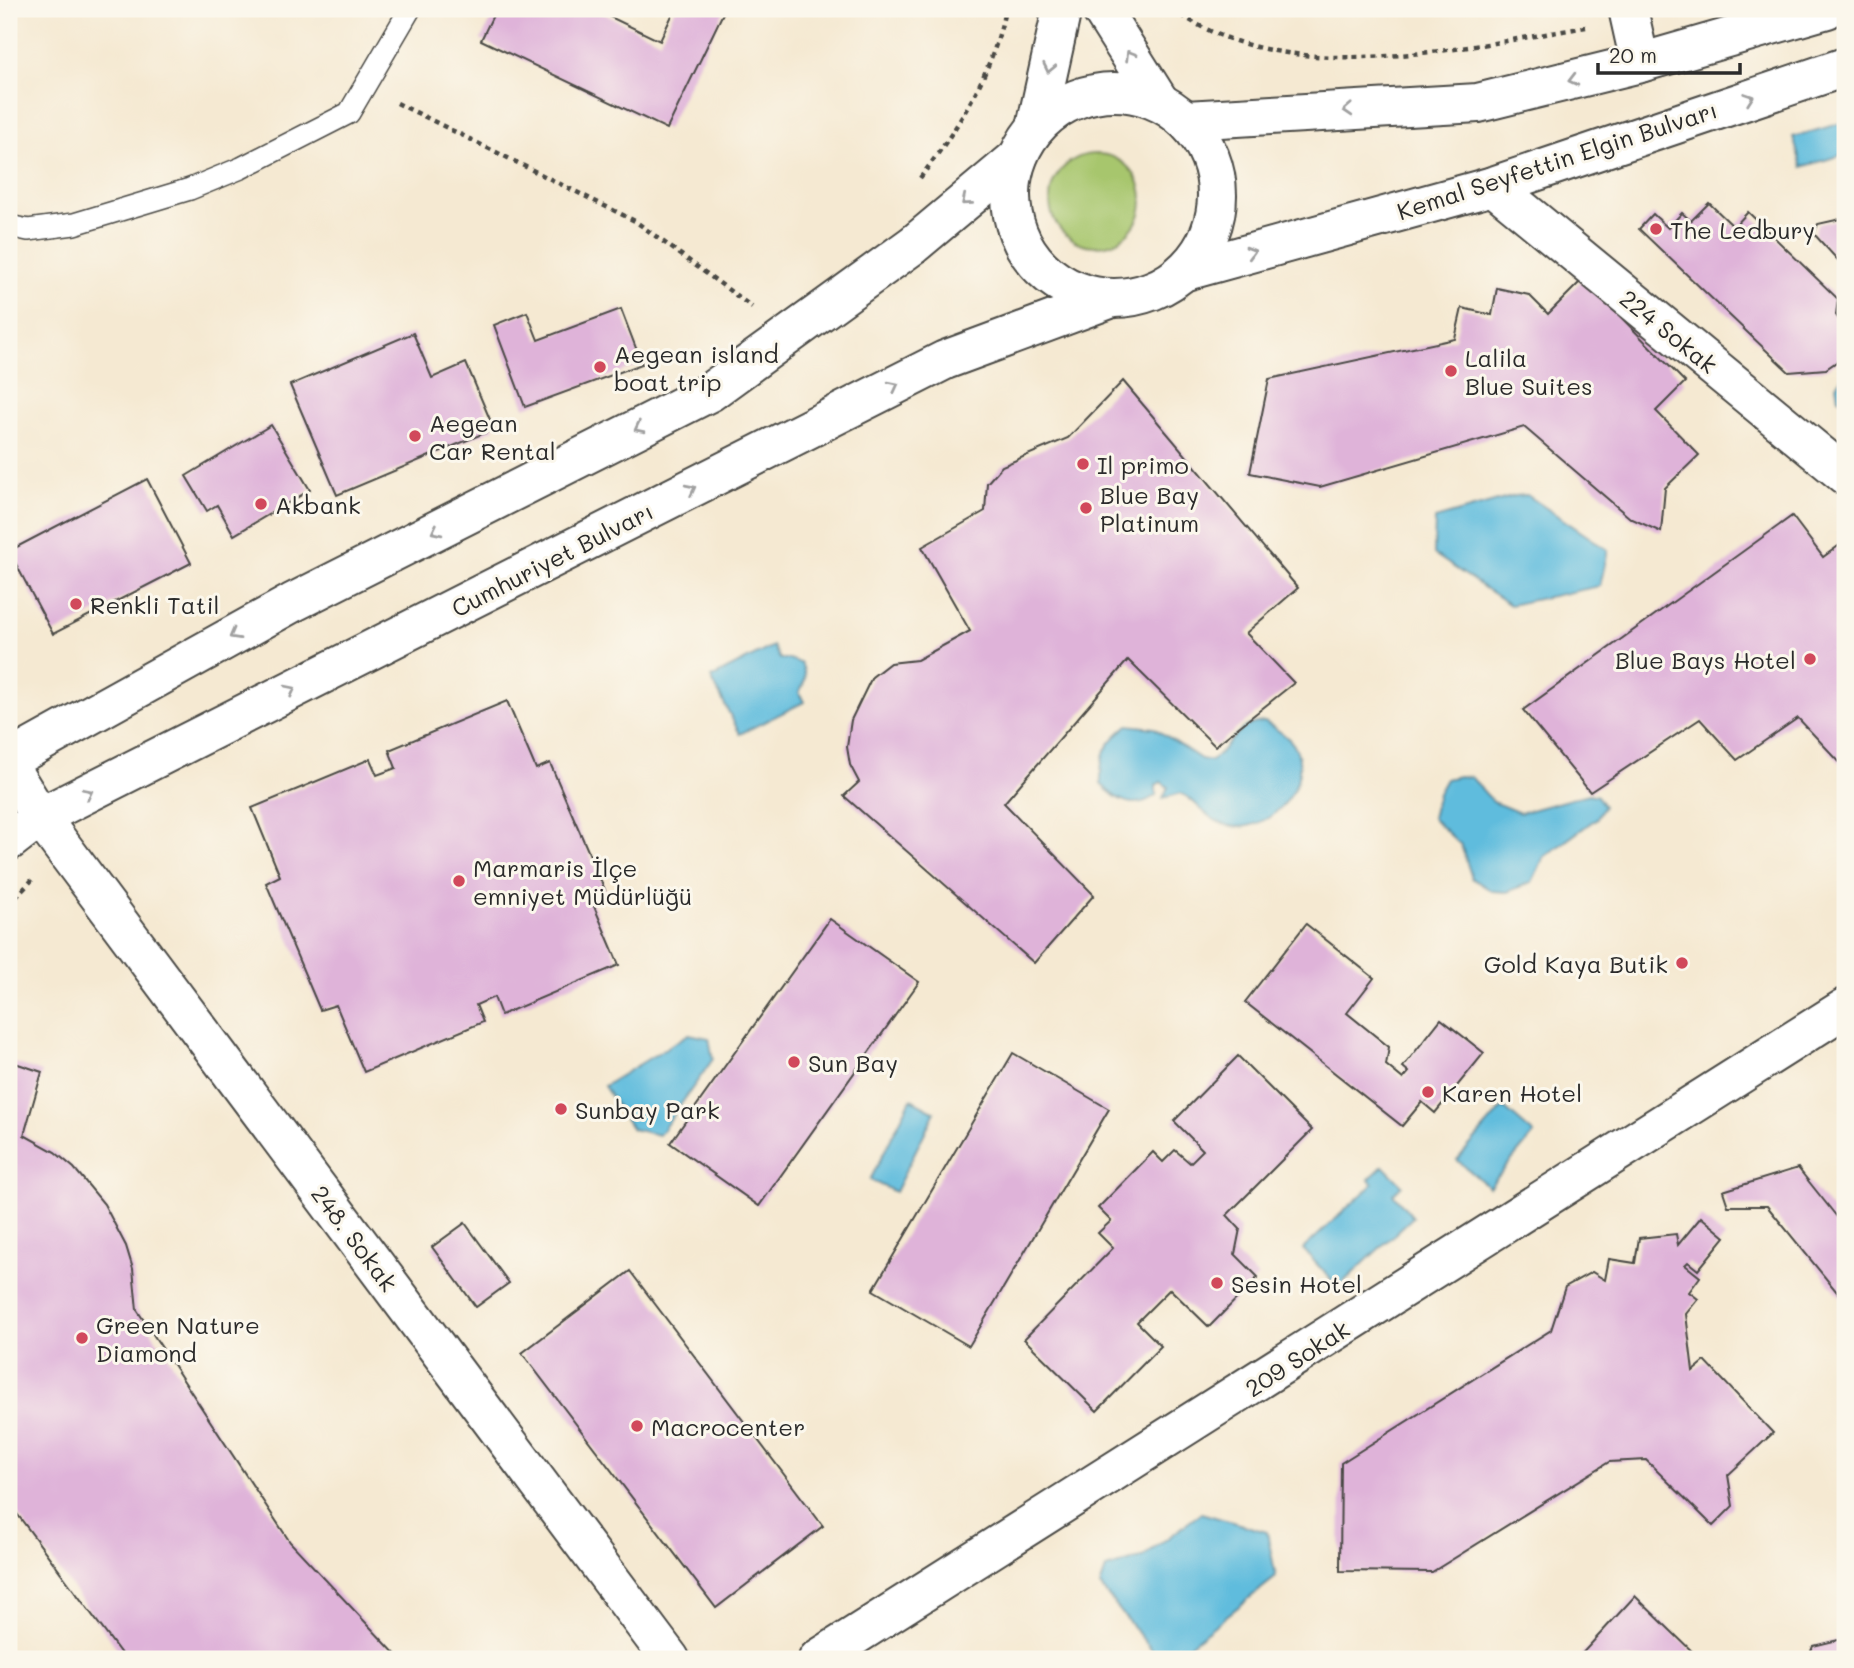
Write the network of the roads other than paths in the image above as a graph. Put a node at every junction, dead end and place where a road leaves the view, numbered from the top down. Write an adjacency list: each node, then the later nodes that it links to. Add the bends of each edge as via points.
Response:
1 (410, 9): 11 (lane, via 349,113 190,189 74,224 28,230)
2 (1062, 9): 9 (main road, one-way to 9)
3 (1101, 9): 8 (main road, one-way to 3)
4 (1827, 9): 6 (main road)
5 (1629, 14): 6 (main road)
6 (1640, 63): 8 (main road, one-way to 8, via 1478,103)
7 (1845, 66): 10 (main road, Kemal Seyfettin Elgin Bulvarı, one-way to 7)
8 (1172, 111): 9 (main road, via 1127,93 1094,94 1062,106); 12 (main road, via 1206,146 1218,177 1219,209 1210,240)
9 (1027, 142): 13 (main road, via 1010,190 1013,223 1028,255 1068,290); 15 (main road, one-way to 15, via 913,245 710,393 292,603)
10 (1493, 186): 12 (main road, Kemal Seyfettin Elgin Bulvarı, one-way to 10); 14 (main road, 224 Sokak)
11 (9, 226)
12 (1186, 271): 13 (main road)
13 (1107, 300): 17 (main road, Cumhuriyet Bulvarı, one-way to 13, via 945,360)
14 (1845, 475)
15 (9, 760)
16 (9, 766): 17 (main road, 248. Sokak)
17 (40, 817): 18 (main road, Cumhuriyet Bulvarı); 20 (main road, 248. Sokak)
18 (9, 841)
19 (1845, 1008): 21 (main road, 209 Sokak)
20 (670, 1659)
21 (818, 1659)

